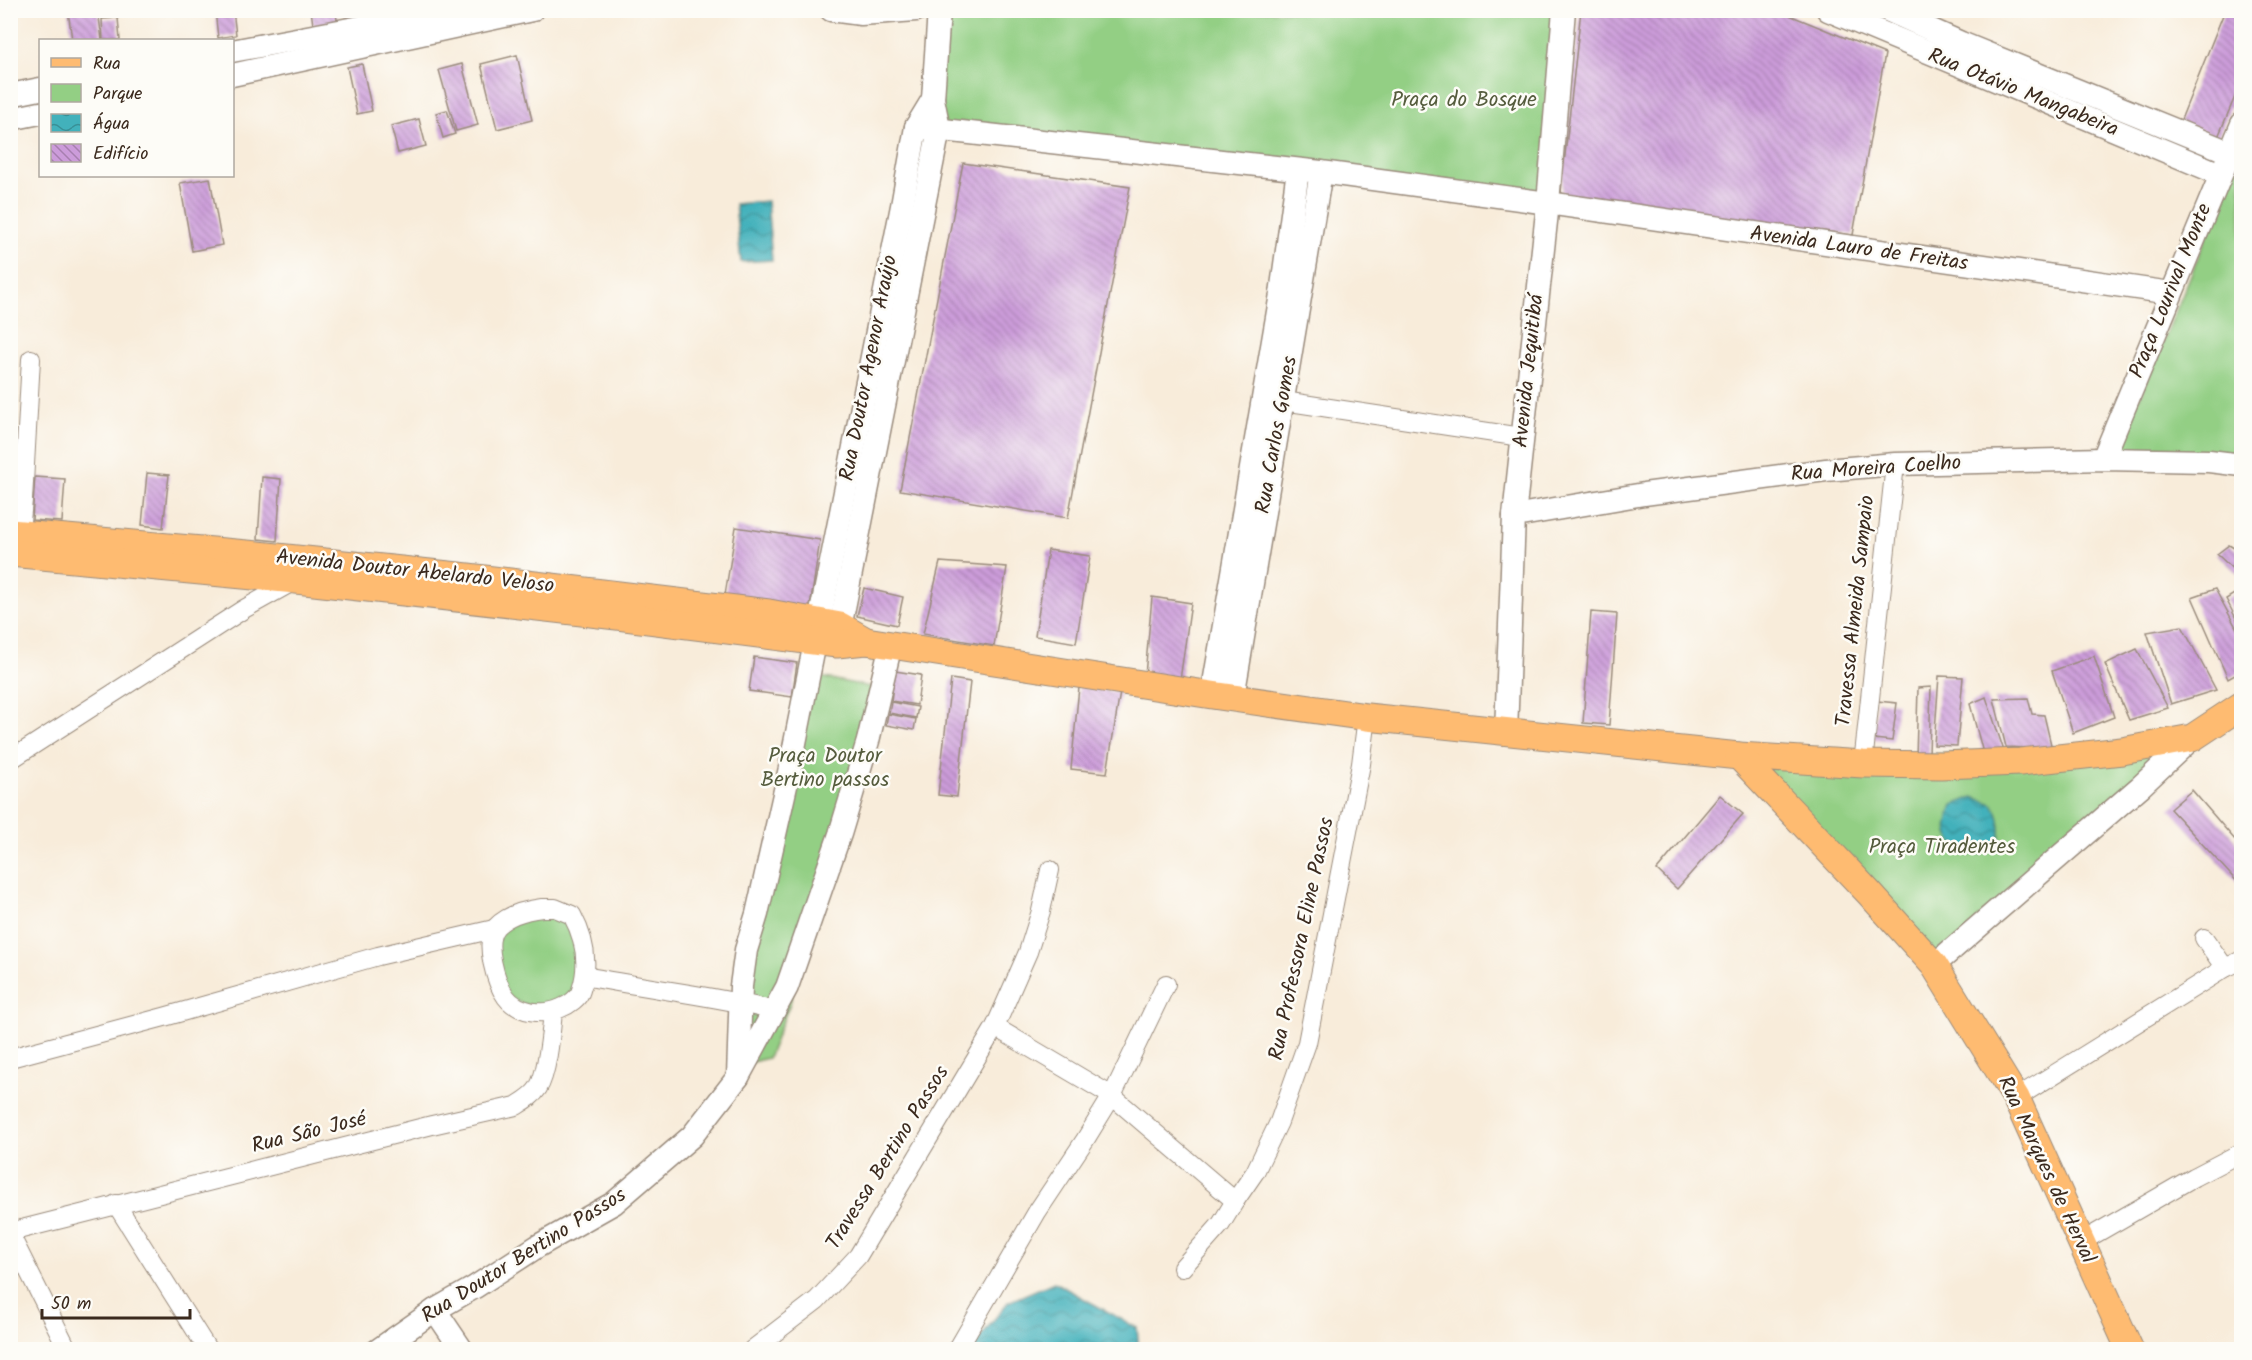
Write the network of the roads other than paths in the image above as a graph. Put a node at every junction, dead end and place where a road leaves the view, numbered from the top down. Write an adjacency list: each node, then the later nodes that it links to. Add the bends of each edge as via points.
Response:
1 (452, 10): 9 (street)
2 (532, 10): 9 (street)
3 (831, 10): 4 (street, via 861,14)
4 (916, 10)
5 (939, 10): 17 (street, Rua Doutor Agenor Araújo)
6 (1564, 10): 28 (street, Avenida Jequitibá)
7 (1827, 10): 12 (street, Rua Otávio Mangabeira)
8 (1887, 10): 10 (street, Rua Otávio Mangabeira)
9 (423, 26): 11 (street); 13 (street)
10 (1961, 43): 12 (street); 16 (street, Rua Otávio Mangabeira)
11 (234, 51)
12 (1951, 63): 19 (street, Rua Otávio Mangabeira)
13 (234, 74)
14 (39, 89): 15 (street)
15 (10, 95)
16 (2089, 95): 19 (street); 24 (street, Rua Otávio Mangabeira)
17 (933, 99): 22 (street, Rua Doutor Agenor Araújo); 23 (street, Rua Doutor Agenor Araújo)
18 (39, 113): 20 (street)
19 (2080, 116): 27 (street, Rua Otávio Mangabeira)
20 (10, 119)
21 (2241, 124): 24 (street, Praça Lourival Monte)
22 (916, 127): 23 (street); 42 (street, Rua Doutor Agenor Araújo)
23 (939, 129): 25 (street); 42 (street, Rua Doutor Agenor Araújo)
24 (2229, 152): 27 (street, Praça Lourival Monte)
25 (1298, 170): 26 (street); 30 (street, Rua Carlos Gomes)
26 (1321, 172): 28 (street); 30 (street, Rua Carlos Gomes)
27 (2220, 174): 29 (street, Praça Lourival Monte)
28 (1548, 203): 29 (street, Avenida Lauro de Freitas); 33 (street, Avenida Jequitibá)
29 (2171, 293): 34 (street, Praça Lourival Monte)
30 (1291, 296): 32 (street, Rua Carlos Gomes)
31 (31, 359): 38 (street)
32 (1272, 399): 33 (street); 44 (street, Rua Carlos Gomes)
33 (1521, 437): 37 (street, Avenida Jequitibá)
34 (2103, 459): 35 (street, Rua Moreira Coelho); 36 (street, Rua Moreira Coelho)
35 (1895, 464): 37 (street, Rua Moreira Coelho, via 1644,494); 51 (street, Travessa Almeida Sampaio)
36 (2241, 465)
37 (1514, 516): 47 (street, Avenida Jequitibá)
38 (15, 543): 39 (main road, Avenida Doutor Abelardo Veloso)
39 (255, 566): 40 (main road, Avenida Doutor Abelardo Veloso); 41 (street)
40 (300, 570): 41 (street); 42 (main road, Avenida Doutor Abelardo Veloso)
41 (244, 609): 50 (street)
42 (828, 633): 43 (main road); 60 (street, via 746,950)
43 (879, 643): 44 (main road); 61 (street, Rua Doutor Bertino Passos, via 868,741 840,834)
44 (1222, 696): 46 (main road)
45 (2241, 705): 48 (main road)
46 (1367, 717): 47 (main road); 69 (street, Rua Professora Eline Passos, via 1306,1043 1279,1122 1255,1172)
47 (1506, 733): 49 (main road)
48 (2192, 738): 51 (main road, via 2122,751 2020,762); 56 (street)
49 (1739, 756): 51 (main road); 56 (main road)
50 (10, 760)
51 (1863, 764)
52 (1050, 870): 63 (street, Travessa Bertino Passos, via 1028,952)
53 (494, 929): 58 (street, via 526,910 555,908 572,915 585,944); 62 (street, via 491,960 507,998 536,1013); 64 (street, via 378,956)
54 (2204, 938): 57 (street)
55 (2241, 960): 57 (street)
56 (1934, 965): 67 (main road, Rua Marques de Herval)
57 (2225, 968): 67 (street)
58 (585, 976): 60 (street); 62 (street, via 580,994)
59 (1166, 984): 66 (street)
60 (741, 1002): 61 (street); 65 (street)
61 (776, 1011): 65 (street, Rua Doutor Bertino Passos)
62 (554, 1012): 70 (street, Rua São José, via 539,1087 516,1106)
63 (994, 1027): 66 (street); 79 (street, Travessa Bertino Passos, via 858,1256 817,1300)
64 (10, 1058)
65 (738, 1077): 74 (street, Rua Doutor Bertino Passos, via 692,1136 614,1203)
66 (1112, 1096): 69 (street); 80 (street, via 1037,1212)
67 (2016, 1098): 72 (main road, Rua Marques de Herval)
68 (2241, 1152): 72 (street)
69 (1235, 1201): 73 (street, Rua Professora Eline Passos, via 1221,1224)
70 (116, 1204): 71 (street, Rua São José); 76 (street)
71 (10, 1233): 75 (street)
72 (2081, 1242): 81 (main road, Rua Marques de Herval)
73 (1182, 1268)
74 (435, 1310): 77 (street, Rua Doutor Bertino Passos); 78 (street)
75 (68, 1350)
76 (208, 1350)
77 (378, 1350)
78 (462, 1350)
79 (753, 1350)
80 (957, 1350)
81 (2130, 1350)

